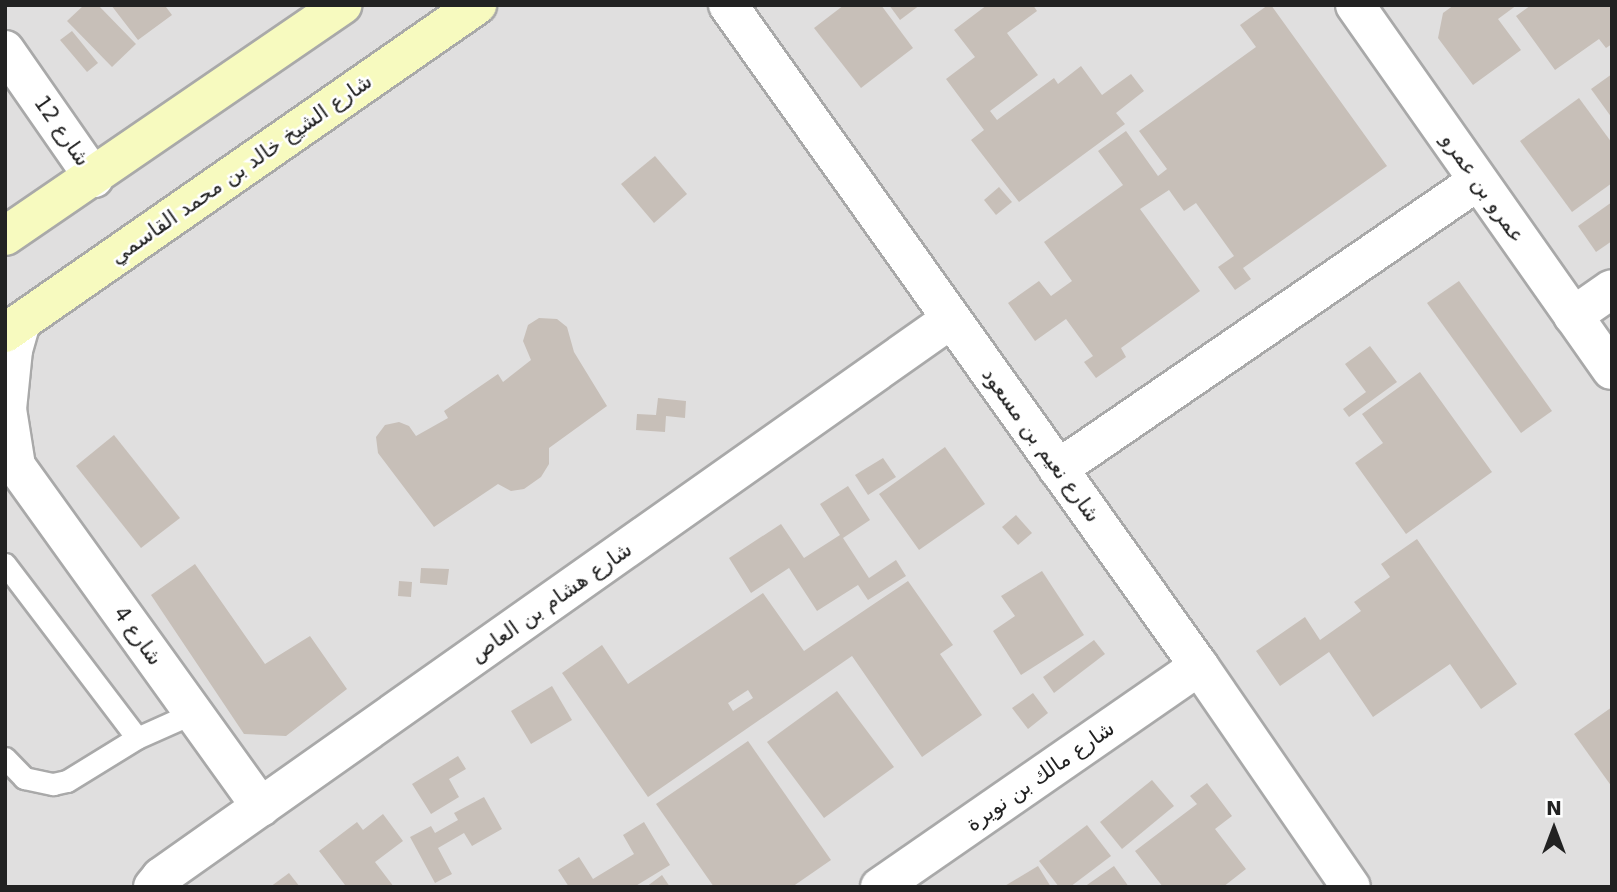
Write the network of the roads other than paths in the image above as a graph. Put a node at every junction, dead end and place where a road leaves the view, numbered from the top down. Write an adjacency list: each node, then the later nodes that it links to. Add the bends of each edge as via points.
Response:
1 (342, 5): 6 (main road)
2 (477, 5): 12 (main road, شارع الشيخ خالد بن محمد القاسمي)
3 (728, 5): 11 (street, شارع نعيم بن مسعود)
4 (1366, 9): 7 (street, عمرو بن عمرو)
5 (5, 50): 6 (street, شارع 12)
6 (94, 178): 8 (main road)
7 (1478, 181): 10 (street, عمرو بن عمرو); 15 (street)
8 (5, 236)
9 (1612, 289): 10 (street)
10 (1573, 316): 13 (street, عمرو بن عمرو)
11 (951, 319): 15 (street, شارع نعيم بن مسعود); 21 (street, شارع هشام بن العاص)
12 (13, 328): 14 (street, شارع 4)
13 (1612, 370)
14 (9, 467): 18 (street, شارع 4)
15 (1058, 469): 17 (street, شارع نعيم بن مسعود)
16 (5, 564): 19 (lane)
17 (1199, 666): 23 (street, شارع مالك بن نويرة); 24 (street, شارع نعيم بن مسعود)
18 (194, 713): 19 (lane); 21 (street, شارع 4)
19 (137, 738): 20 (lane, via 81,775 52,784 24,778)
20 (5, 758)
21 (261, 807): 22 (street, شارع هشام بن العاص)
22 (152, 887)
23 (880, 887)
24 (1351, 887)

